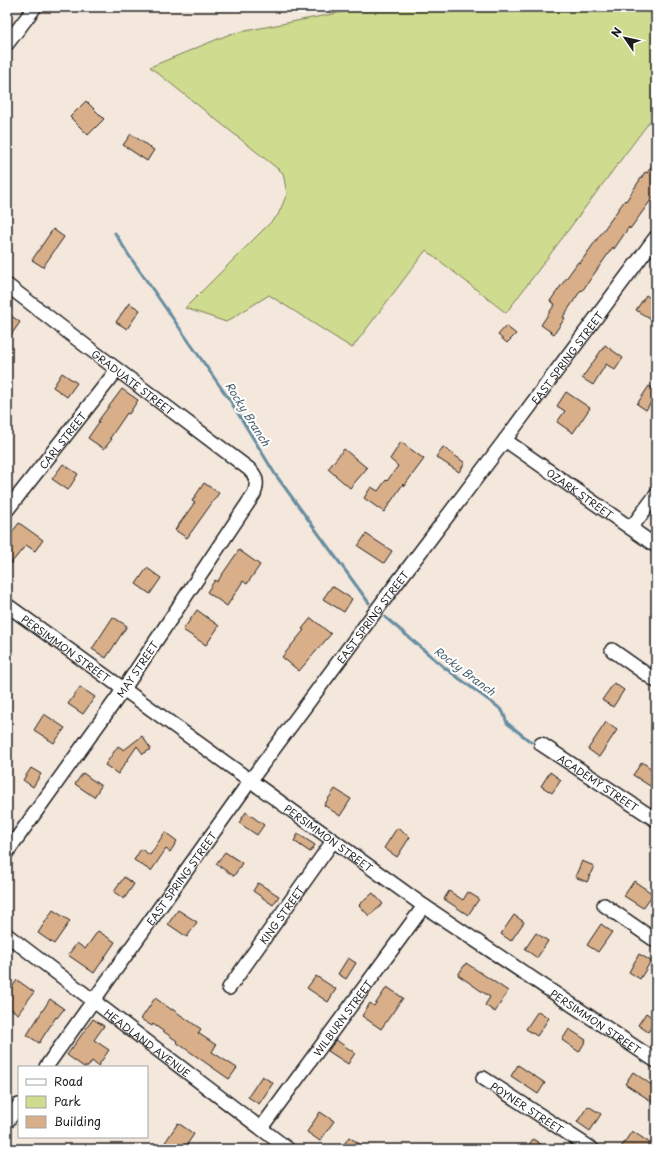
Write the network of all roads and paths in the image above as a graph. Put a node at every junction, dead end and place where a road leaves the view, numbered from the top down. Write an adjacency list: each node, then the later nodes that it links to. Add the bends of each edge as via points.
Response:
1 (35, 7): 2 (street)
2 (7, 44)
3 (656, 237): 6 (street, EAST SPRING STREET)
4 (7, 285): 5 (street, GRADUATE STREET)
5 (117, 370): 7 (street, GRADUATE STREET, via 253,472); 9 (street, CARL STREET)
6 (505, 440): 10 (street, OZARK STREET); 17 (street, EAST SPRING STREET)
7 (256, 480): 15 (street, MAY STREET, via 254,494)
8 (656, 495): 10 (street)
9 (7, 510)
10 (630, 528): 11 (street, OZARK STREET)
11 (656, 546)
12 (7, 605): 15 (street, PERSIMMON STREET)
13 (612, 650): 14 (street)
14 (656, 681)
15 (123, 690): 17 (street, PERSIMMON STREET); 20 (street, MAY STREET)
16 (541, 744): 18 (street, ACADEMY STREET)
17 (250, 780): 19 (street, PERSIMMON STREET); 26 (street, EAST SPRING STREET)
18 (656, 820)
19 (333, 841): 21 (street, PERSIMMON STREET); 25 (street, KING STREET)
20 (7, 852)
21 (424, 906): 27 (street, PERSIMMON STREET); 32 (street, WILBURN STREET)
22 (604, 906): 24 (street)
23 (7, 935): 26 (street, HEADLAND AVENUE)
24 (656, 941)
25 (229, 988)
26 (93, 1001): 28 (street, EAST SPRING STREET); 32 (street, HEADLAND AVENUE)
27 (656, 1061)
28 (47, 1066)
29 (483, 1078): 34 (street, POYNER STREET)
30 (18, 1106): 31 (street)
31 (7, 1122)
32 (261, 1128): 33 (street, HEADLAND AVENUE)
33 (288, 1149)
34 (592, 1149)

